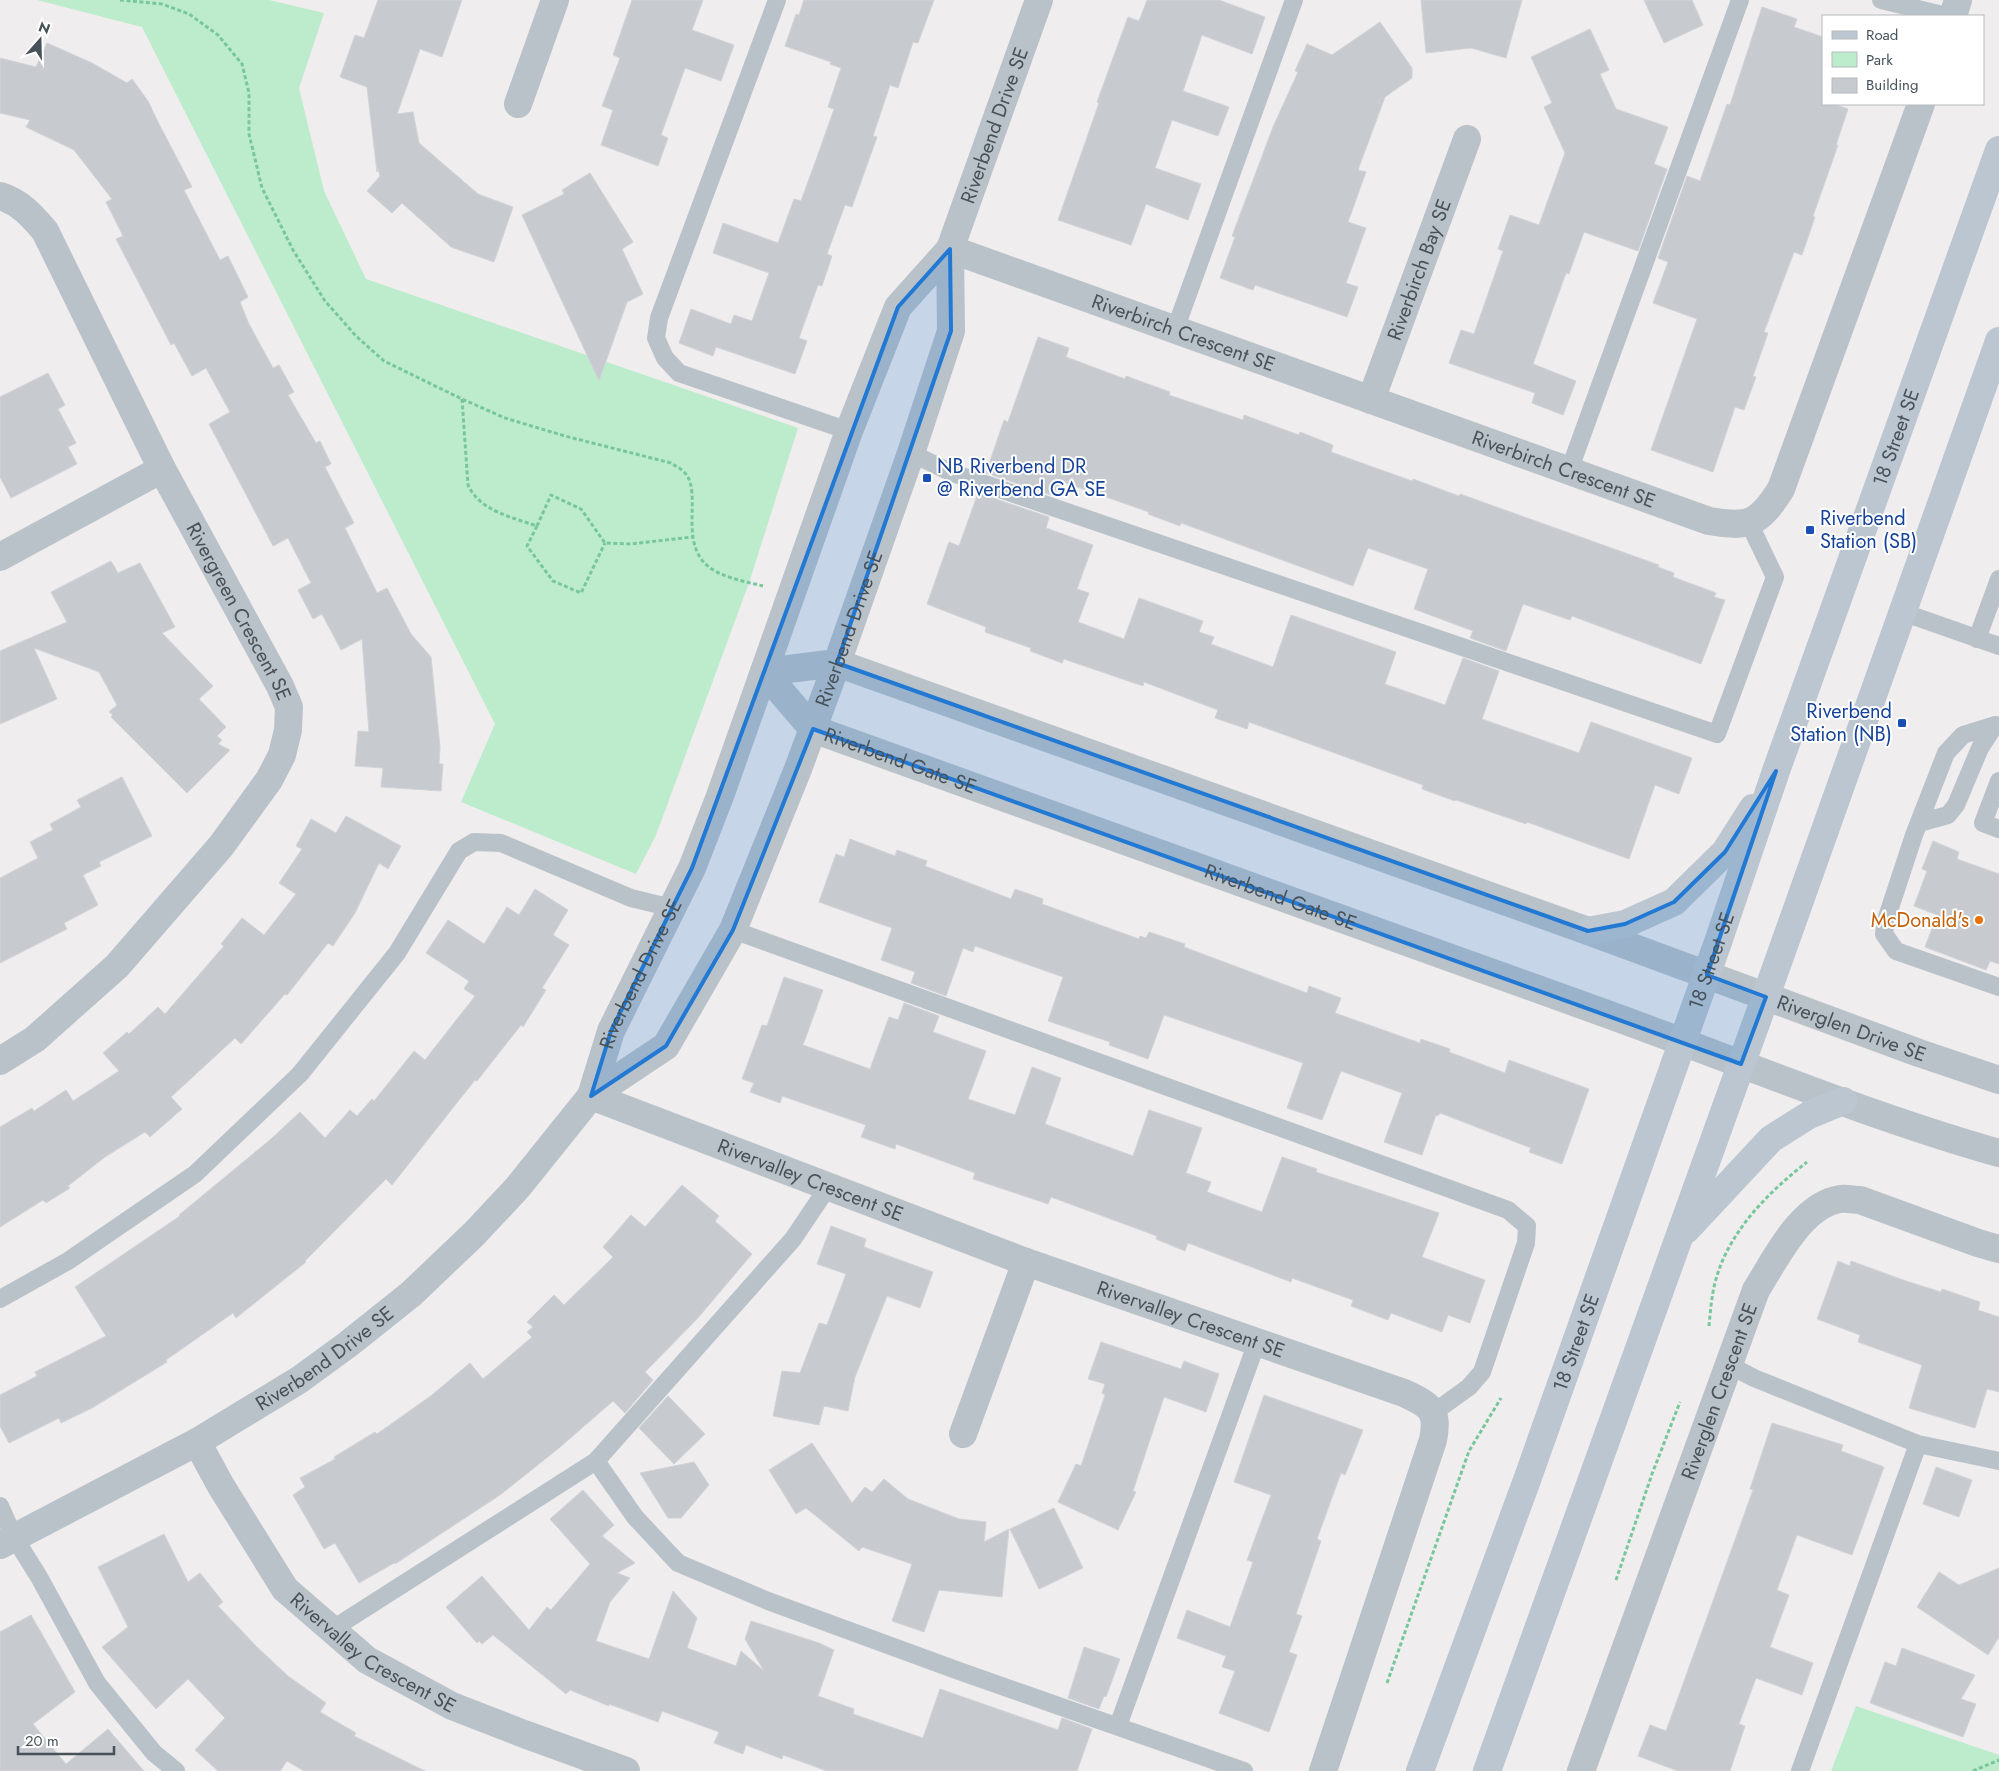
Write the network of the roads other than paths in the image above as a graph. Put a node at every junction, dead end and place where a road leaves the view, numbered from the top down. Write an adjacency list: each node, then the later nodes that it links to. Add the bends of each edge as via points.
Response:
1 (556, 0): 10 (street)
2 (777, 0): 19 (lane, via 659,318 656,338 666,358 679,372)
3 (1039, 0): 15 (street, Riverbend Drive SE)
4 (1294, 0): 16 (lane)
5 (1740, 0): 22 (lane)
6 (1881, 0): 8 (lane)
7 (1958, 0): 9 (street)
8 (1943, 15)
9 (1953, 15)
10 (518, 104)
11 (1921, 105): 23 (street, via 1782,490 1769,508)
12 (1467, 140): 18 (street, Riverbirch Bay SE)
13 (1999, 150): 33 (main road, 18 Street SE)
14 (0, 196): 21 (street, Rivergreen Crescent SE, via 29,212 46,231)
15 (950, 249): 16 (street, Riverbirch Crescent SE); 19 (street, Riverbend Drive SE, via 898,307); 20 (street, Riverbend Drive SE, via 951,331)
16 (1175, 330): 18 (street, Riverbirch Crescent SE)
17 (1999, 341): 26 (main road)
18 (1371, 400): 22 (street, Riverbirch Crescent SE)
19 (849, 431): 30 (street, Riverbend Drive SE)
20 (911, 453): 23 (lane, via 950,472 1717,734 1775,577); 29 (street, Riverbend Drive SE)
21 (162, 470): 24 (street); 44 (street, Rivergreen Crescent SE, via 289,707 282,755 269,780 221,846 117,966 35,1039)
22 (1568, 472): 23 (street, Riverbirch Crescent SE, via 1709,521 1733,526)
23 (1749, 523)
24 (0, 558)
25 (1999, 579): 27 (lane)
26 (1902, 612): 27 (lane); 42 (main road)
27 (1977, 639): 28 (lane)
28 (1999, 646)
29 (837, 663): 30 (street); 32 (street, Riverbend Drive SE); 39 (street)
30 (764, 672): 32 (street, Riverbend Gate SE); 37 (street, Riverbend Drive SE, via 692,868)
31 (1997, 726): 35 (lane, via 1980,748 1956,805 1948,815); 35 (lane, via 1963,735 1946,754)
32 (813, 729): 38 (street, Riverbend Drive SE); 43 (street, Riverbend Gate SE)
33 (1776, 771): 39 (main road, via 1726,852 1674,902 1625,924); 40 (main road, 18 Street SE)
34 (1999, 781): 36 (lane, via 1983,823)
35 (1919, 823): 41 (lane, via 1884,934 1896,951)
36 (1999, 830)
37 (672, 908): 47 (street, Riverbend Drive SE, via 611,1031); 54 (lane, via 631,898 501,843 474,842 459,851 397,953 300,1074 195,1174 68,1261)
38 (733, 930): 47 (street, Riverbend Drive SE, via 666,1046); 57 (lane, via 1508,1210 1527,1226 1526,1243 1482,1372 1470,1387)
39 (1588, 932): 40 (street)
40 (1707, 975): 42 (street, Riverglen Drive SE); 43 (main road, 18 Street SE)
41 (1999, 988)
42 (1766, 997): 45 (main road); 46 (street, Riverglen Drive SE)
43 (1683, 1042): 45 (street, Riverbend Gate SE); 71 (main road, 18 Street SE, via 1528,1480)
44 (0, 1060)
45 (1741, 1064): 48 (street); 51 (main road)
46 (1999, 1080)
47 (591, 1096): 50 (street, Rivervalley Crescent SE); 59 (street, Riverbend Drive SE, via 518,1187 411,1294 299,1380)
48 (1843, 1101): 49 (street); 51 (main road, via 1809,1115 1771,1139)
49 (1999, 1153)
50 (828, 1186): 53 (street, Rivervalley Crescent SE); 61 (lane, via 793,1239)
51 (1678, 1239): 72 (main road)
52 (1999, 1249): 56 (street, Riverglen Crescent SE, via 1860,1200 1840,1199 1825,1205 1804,1218 1756,1290)
53 (1026, 1262): 55 (street, Rivervalley Crescent SE); 58 (street)
54 (0, 1298)
55 (1257, 1342): 57 (street, Rivervalley Crescent SE, via 1404,1393 1424,1402); 66 (lane)
56 (1729, 1365): 60 (lane); 73 (street, Riverglen Crescent SE)
57 (1432, 1413): 70 (street, via 1437,1423 1433,1440)
58 (963, 1434)
59 (197, 1442): 64 (street, Riverbend Drive SE); 65 (street, Rivervalley Crescent SE, via 285,1589)
60 (1918, 1444): 62 (lane); 74 (lane)
61 (596, 1461): 65 (lane); 66 (lane, via 635,1517 678,1563 768,1601)
62 (1999, 1461)
63 (0, 1506): 64 (lane)
64 (7, 1541): 67 (lane, via 39,1578 97,1683 154,1753)
65 (331, 1630): 68 (street, Rivervalley Crescent SE, via 367,1660 452,1706)
66 (1118, 1726): 69 (lane)
67 (176, 1771)
68 (626, 1771)
69 (1244, 1771)
70 (1323, 1771)
71 (1420, 1771)
72 (1487, 1771)
73 (1581, 1771)
74 (1800, 1771)

